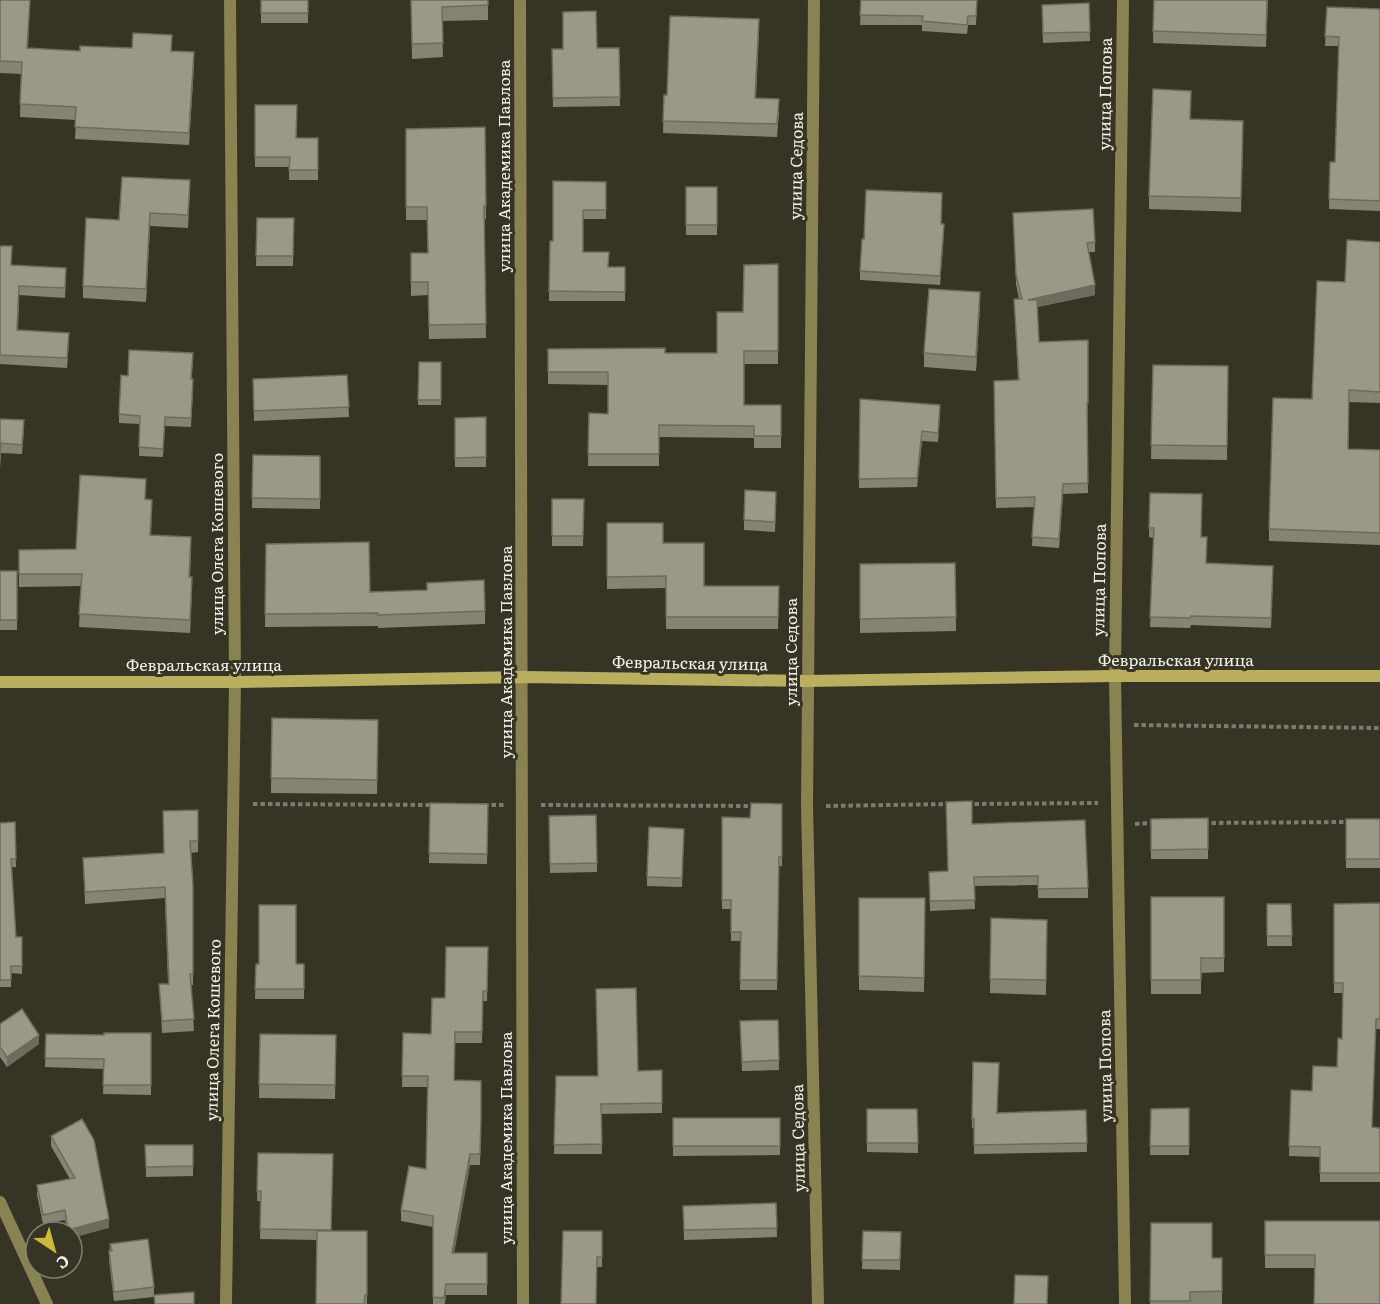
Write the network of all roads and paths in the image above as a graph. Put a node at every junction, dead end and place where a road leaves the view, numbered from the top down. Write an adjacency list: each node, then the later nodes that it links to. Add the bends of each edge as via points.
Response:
1 (230, 0): 10 (street, улица Олега Кошевого)
2 (520, 0): 7 (street, улица Академика Павлова)
3 (814, 0): 8 (street, улица Седова)
4 (1123, 0): 5 (street, улица Попова)
5 (1114, 676): 6 (street, Февральская улица); 8 (street, Февральская улица); 11 (street, улица Попова)
6 (1380, 676)
7 (523, 677): 8 (street, Февральская улица); 10 (street, Февральская улица); 17 (street, улица Академика Павлова)
8 (807, 681): 19 (street, улица Седова)
9 (0, 682): 10 (street, Февральская улица)
10 (235, 682): 14 (street, улица Олега Кошевого)
11 (1115, 724): 12 (path); 13 (street, улица Попова)
12 (1380, 728)
13 (1116, 803): 19 (path); 23 (street, улица Попова)
14 (234, 804): 15 (path); 26 (street, улица Олега Кошевого)
15 (442, 805)
16 (477, 805): 17 (path)
17 (523, 805): 18 (path); 27 (street, улица Академика Павлова)
18 (760, 806)
19 (807, 806): 28 (street, улица Седова)
20 (1356, 822): 22 (path)
21 (1165, 823): 23 (path)
22 (1201, 823)
23 (1117, 824): 29 (street, улица Попова)
24 (0, 1202): 25 (street)
25 (47, 1304)
26 (226, 1304)
27 (523, 1304)
28 (818, 1304)
29 (1125, 1304)

